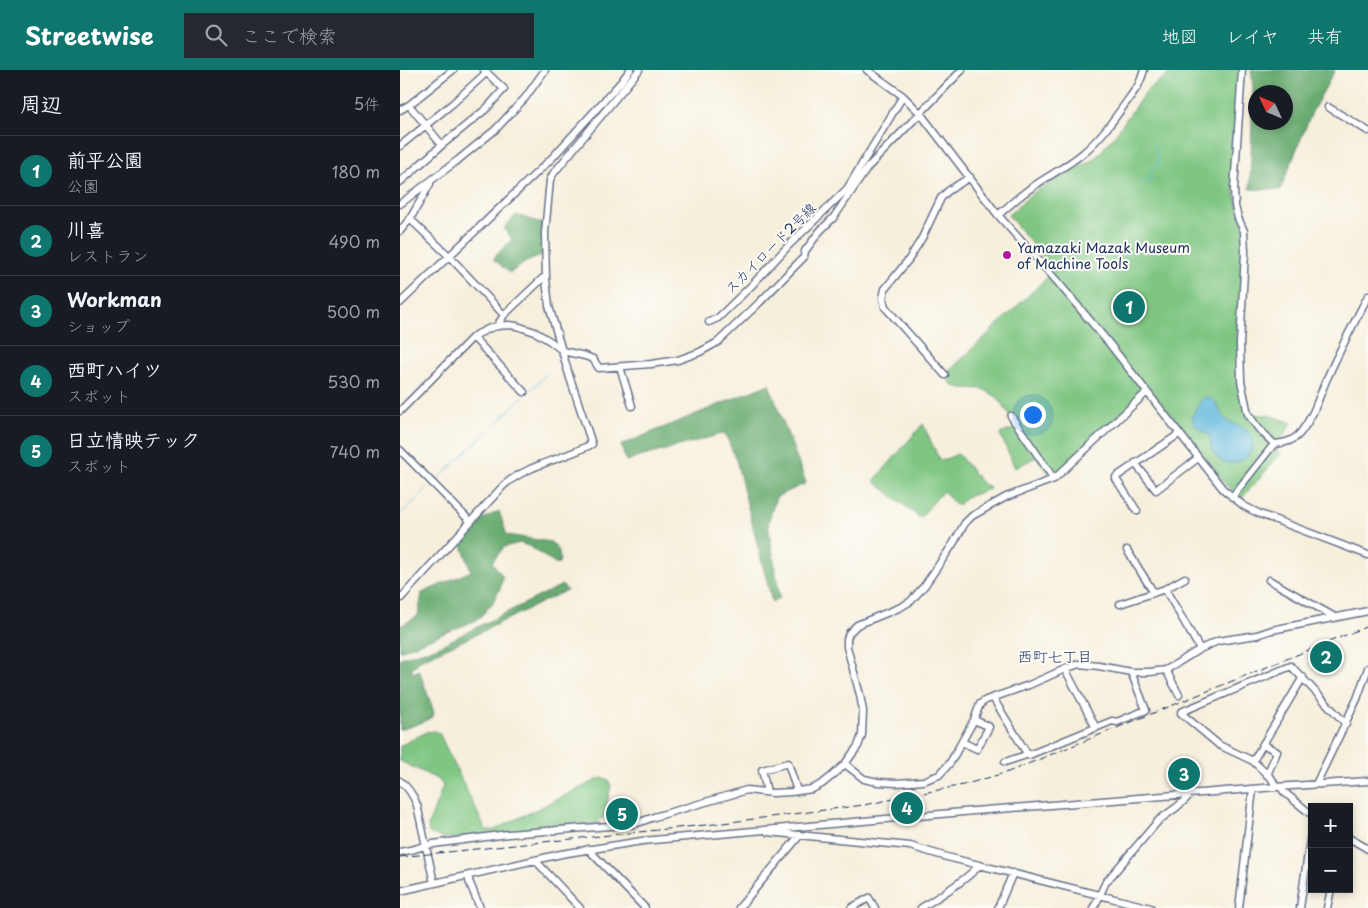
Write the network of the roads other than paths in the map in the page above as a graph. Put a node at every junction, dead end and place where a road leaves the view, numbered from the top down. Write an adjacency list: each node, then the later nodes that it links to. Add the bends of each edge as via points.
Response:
1 (453, 70): 11 (street)
2 (545, 70): 20 (street, via 495,130)
3 (630, 70): 26 (street, via 552,158)
4 (639, 70): 27 (street, via 550,180 545,233)
5 (867, 70): 10 (street)
6 (962, 70): 14 (street)
7 (1144, 70): 23 (street, via 1138,86 1094,143)
8 (1242, 70): 43 (street, via 1234,189 1235,206 1244,231 1245,253 1241,381 1248,414)
9 (485, 71): 15 (street); 17 (street, via 504,89 486,109)
10 (903, 96): 14 (street); 31 (street, スカイロード2号線, via 847,189 745,292 718,318)
11 (409, 104): 13 (street); 15 (street)
12 (1328, 107): 16 (street)
13 (400, 110)
14 (920, 113): 19 (street); 35 (street, via 870,166 834,218 805,251 804,258 718,342 678,360)
15 (426, 126): 17 (street); 18 (street)
16 (1368, 131)
17 (442, 145): 21 (street)
18 (400, 146)
19 (970, 177): 23 (street); 36 (street, via 942,198 909,259 884,289 885,307)
20 (431, 180): 22 (street); 24 (street)
21 (400, 182)
22 (400, 204)
23 (998, 215): 38 (street, via 1075,302)
24 (410, 219): 25 (street); 26 (street)
25 (400, 232)
26 (449, 256): 29 (street); 30 (street)
27 (546, 279): 30 (street, via 543,278); 34 (street, via 549,306)
28 (1368, 296): 43 (street, via 1314,412 1292,440)
29 (400, 303)
30 (504, 315): 32 (street)
31 (709, 322)
32 (497, 326): 33 (street); 34 (street, via 518,326 535,332)
33 (473, 337): 37 (street); 40 (street)
34 (563, 351): 35 (street, via 593,359 599,368); 50 (street, via 592,444 515,476)
35 (620, 366): 39 (street)
36 (945, 375)
37 (524, 392)
38 (1147, 392): 42 (street); 47 (street)
39 (632, 406)
40 (400, 411)
41 (1011, 416): 47 (street)
42 (1179, 434): 45 (street); 46 (street)
43 (1274, 444): 48 (street)
44 (400, 450): 50 (street)
45 (1198, 458): 46 (street, via 1156,490); 48 (street)
46 (1135, 463): 49 (street, via 1116,478)
47 (1054, 479): 77 (street, via 1006,497 972,516 911,601 857,626 849,633 847,647 860,695 863,722 858,746)
48 (1232, 497): 52 (street, via 1260,514)
49 (1137, 511)
50 (471, 522): 57 (street)
51 (1127, 550): 56 (street)
52 (1368, 555)
53 (1185, 578): 55 (street)
54 (1269, 580): 60 (street)
55 (1164, 589): 56 (street); 61 (street)
56 (1154, 593): 58 (street)
57 (400, 599)
58 (1120, 604)
59 (1368, 611): 60 (street)
60 (1335, 618): 61 (street, via 1218,641)
61 (1200, 649): 64 (street)
62 (1368, 668): 70 (street)
63 (1065, 669): 65 (street, via 1079,664); 68 (street); 71 (street)
64 (1166, 670): 65 (street); 67 (street)
65 (1131, 672): 71 (street, via 1146,710)
66 (1303, 677): 70 (street); 73 (street); 75 (street, via 1291,666 1181,712 1219,745)
67 (1179, 696)
68 (993, 698): 69 (street, via 980,704); 74 (street)
69 (974, 720): 72 (street); 72 (street, via 989,727 981,742 977,749)
70 (1346, 724): 81 (street)
71 (1096, 728): 74 (street)
72 (962, 742): 77 (street, via 947,767 923,781 897,783 864,779)
73 (1262, 744): 75 (street); 78 (street, via 1277,752)
74 (1029, 754): 76 (street)
75 (1253, 761): 78 (street)
76 (1005, 762)
77 (845, 764): 84 (street, via 822,784)
78 (1267, 775): 82 (street)
79 (400, 781): 91 (street, via 417,805)
80 (1368, 781): 81 (street)
81 (1316, 784): 82 (street)
82 (1279, 787): 83 (street); 87 (street)
83 (1253, 789): 86 (street); 114 (street)
84 (797, 791): 85 (street); 85 (street, via 788,763 762,770)
85 (767, 792): 91 (street, via 747,790 634,824 508,834)
86 (1190, 794): 88 (street); 103 (street, via 1159,820 1106,882)
87 (1308, 812)
88 (755, 830): 89 (street); 93 (street)
89 (800, 835): 97 (street, via 910,846); 107 (street)
90 (1353, 840): 94 (street)
91 (426, 845): 95 (street); 100 (street)
92 (1309, 848): 115 (street)
93 (588, 849): 96 (street); 106 (street)
94 (1368, 849)
95 (400, 852)
96 (535, 860): 99 (street); 105 (street)
97 (979, 864): 98 (street); 110 (street)
98 (1013, 873): 103 (street); 111 (street)
99 (469, 876): 100 (street); 104 (street)
100 (434, 883): 101 (street)
101 (400, 891)
102 (1330, 893): 116 (street)
103 (1101, 895): 112 (street); 113 (street)
104 (480, 908)
105 (580, 908)
106 (645, 908)
107 (739, 908)
108 (851, 908): 109 (street, via 869,898)
109 (875, 908)
110 (921, 908)
111 (998, 908)
112 (1093, 908)
113 (1151, 908)
114 (1239, 908)
115 (1300, 908)
116 (1327, 908)

